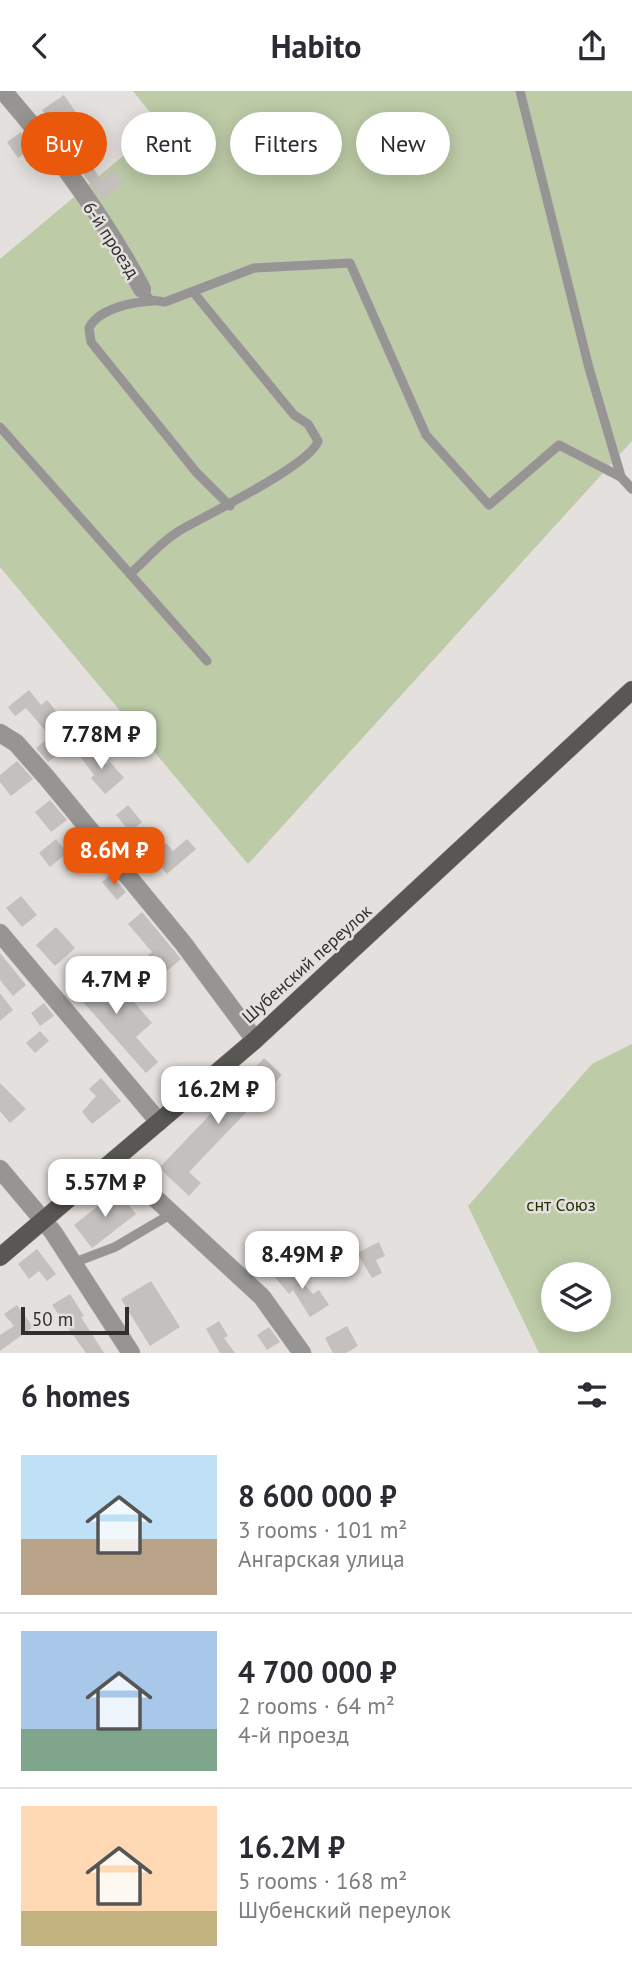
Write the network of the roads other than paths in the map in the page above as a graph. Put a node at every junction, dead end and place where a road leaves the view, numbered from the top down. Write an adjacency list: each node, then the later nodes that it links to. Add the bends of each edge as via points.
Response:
1 (3, 91): 4 (street, 6-й проезд, via 62,167)
2 (520, 91): 6 (lane)
3 (194, 293): 4 (lane, via 171,300); 6 (lane, via 254,268 350,263 426,435 489,505 559,445); 8 (lane, via 294,415 312,429 317,441 306,455)
4 (148, 295): 8 (lane, via 96,319 89,328 91,342 148,416)
5 (0, 427): 9 (lane)
6 (621, 477): 7 (lane)
7 (632, 489)
8 (230, 506): 9 (lane, via 176,533)
9 (130, 574): 10 (lane)
10 (207, 661)
11 (632, 690): 14 (main road, Шубенский переулок)
12 (0, 733): 14 (street, via 16,743 47,778 183,943)
13 (0, 933): 15 (street)
14 (255, 1040): 15 (main road, Шубенский переулок)
15 (159, 1122): 16 (main road, Шубенский переулок)
16 (114, 1160): 18 (street); 19 (main road, Шубенский переулок)
17 (0, 1169): 19 (street)
18 (172, 1214): 21 (lane, via 115,1247); 23 (street, via 262,1297)
19 (44, 1220): 20 (main road, Шубенский переулок); 21 (street)
20 (0, 1257)
21 (73, 1264): 22 (street)
22 (131, 1353)
23 (302, 1353)

